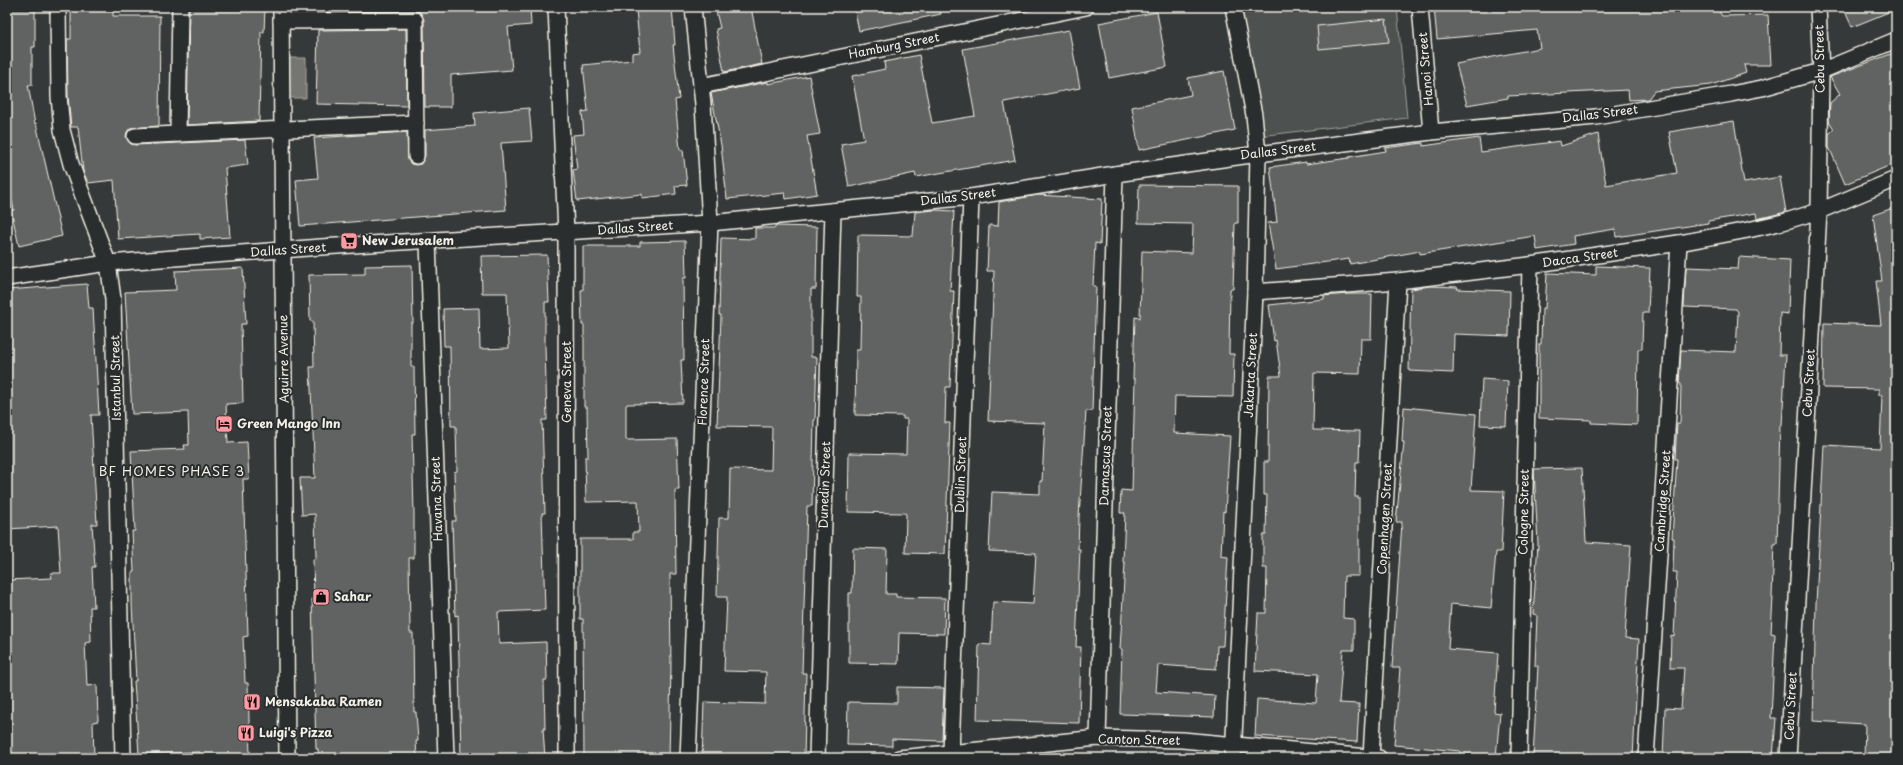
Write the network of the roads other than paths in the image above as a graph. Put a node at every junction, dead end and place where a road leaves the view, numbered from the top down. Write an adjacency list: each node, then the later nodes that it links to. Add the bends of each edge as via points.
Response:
1 (58, 7): 30 (street, Istanbul Street, via 62,130 71,164)
2 (180, 7): 16 (street)
3 (556, 7): 26 (street, Geneva Street)
4 (693, 7): 12 (street, Florence Street)
5 (1086, 7): 12 (street, Hamburg Street)
6 (1233, 7): 18 (street, Jakarta Street, via 1254,116)
7 (1420, 7): 15 (street, Hanoi Street)
8 (1818, 7): 11 (street, Cebu Street)
9 (281, 14): 13 (street, via 415,20); 14 (street, Aguirre Avenue)
10 (1896, 40): 11 (street, Dallas Street)
11 (1821, 71): 15 (street, Dallas Street, via 1762,88 1596,117); 24 (street, Cebu Street)
12 (701, 86): 25 (street, Florence Street)
13 (416, 123): 14 (street); 19 (street)
14 (281, 129): 16 (street); 29 (street, Aguirre Avenue)
15 (1431, 132): 18 (street, Dallas Street)
16 (178, 134): 17 (street)
17 (134, 136)
18 (1258, 154): 20 (street, Dallas Street); 34 (street, Jakarta Street)
19 (416, 156)
20 (1114, 174): 22 (street, Dallas Street); 35 (street, Damascus Street)
21 (1896, 179): 24 (street, Dacca Street)
22 (971, 197): 23 (street, Dallas Street); 37 (street, Dublin Street)
23 (833, 211): 25 (street, Dallas Street); 43 (street, Dunedin Street)
24 (1819, 211): 28 (street, Dacca Street, via 1748,230); 48 (street, Cebu Street)
25 (710, 223): 26 (street, Dallas Street); 42 (street, Florence Street)
26 (566, 232): 27 (street, Dallas Street); 41 (street, Geneva Street)
27 (428, 241): 29 (street, Dallas Street); 40 (street, Havana Street)
28 (1679, 243): 31 (street, Dacca Street); 47 (street, Cambridge Street)
29 (283, 250): 30 (street, Dallas Street); 39 (street, Aguirre Avenue)
30 (108, 263): 32 (street, Dallas Street); 38 (street, Istanbul Street, via 115,343)
31 (1530, 265): 33 (street, Dacca Street); 46 (street, Cologne Street)
32 (7, 278)
33 (1398, 281): 34 (street, Dacca Street); 45 (street, Copenhagen Street)
34 (1255, 292): 36 (street, Jakarta Street)
35 (1098, 738): 36 (street, Canton Street, via 1146,738); 37 (street, Canton Street)
36 (1233, 751): 45 (street, Canton Street)
37 (951, 753): 44 (street, Canton Street)
38 (123, 758)
39 (287, 758)
40 (446, 758)
41 (567, 758)
42 (688, 758)
43 (817, 758)
44 (899, 758)
45 (1375, 758)
46 (1519, 758)
47 (1646, 758)
48 (1788, 758)

